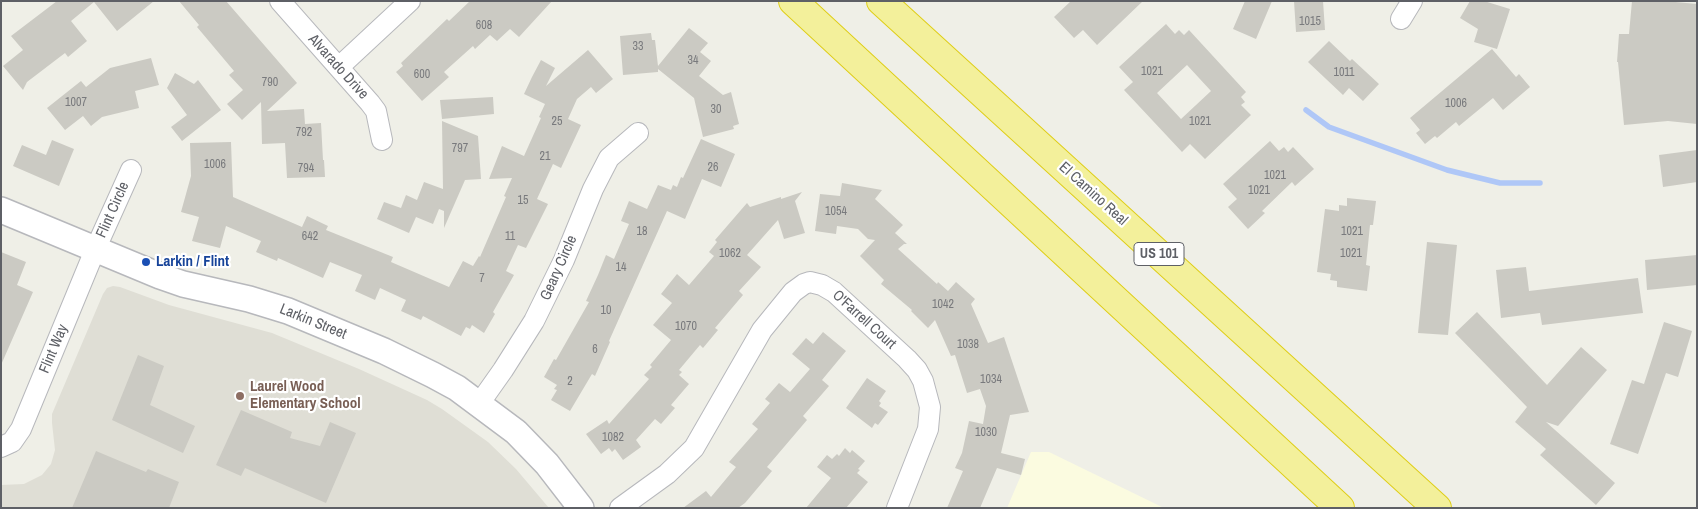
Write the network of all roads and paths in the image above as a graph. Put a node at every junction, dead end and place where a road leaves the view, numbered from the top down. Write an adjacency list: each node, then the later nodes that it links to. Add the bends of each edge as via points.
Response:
1 (280, 1): 7 (street, Alvarado Drive)
2 (410, 1): 7 (street)
3 (793, 1): 18 (highway)
4 (882, 1): 19 (highway, El Camino Real / US 101)
5 (1412, 1): 6 (street)
6 (1400, 19)
7 (340, 67): 9 (street, Alvarado Drive, via 376,111)
8 (638, 133): 13 (street, Geary Circle, via 609,158 534,321)
9 (382, 140)
10 (131, 170): 12 (street, Flint Circle)
11 (1, 210): 12 (street, Larkin Street)
12 (95, 250): 13 (street, Larkin Street, via 183,284 249,298 312,321 433,375); 14 (street, Flint Way, via 23,423 16,438)
13 (479, 404): 15 (street, Larkin Street, via 532,448)
14 (5, 446)
15 (581, 508)
16 (620, 508): 17 (street, O'Farrell Court, via 666,474 694,448 762,330 798,288 810,282 834,292 907,359 923,381 930,407 928,429)
17 (897, 508)
18 (1340, 508)
19 (1437, 508)

